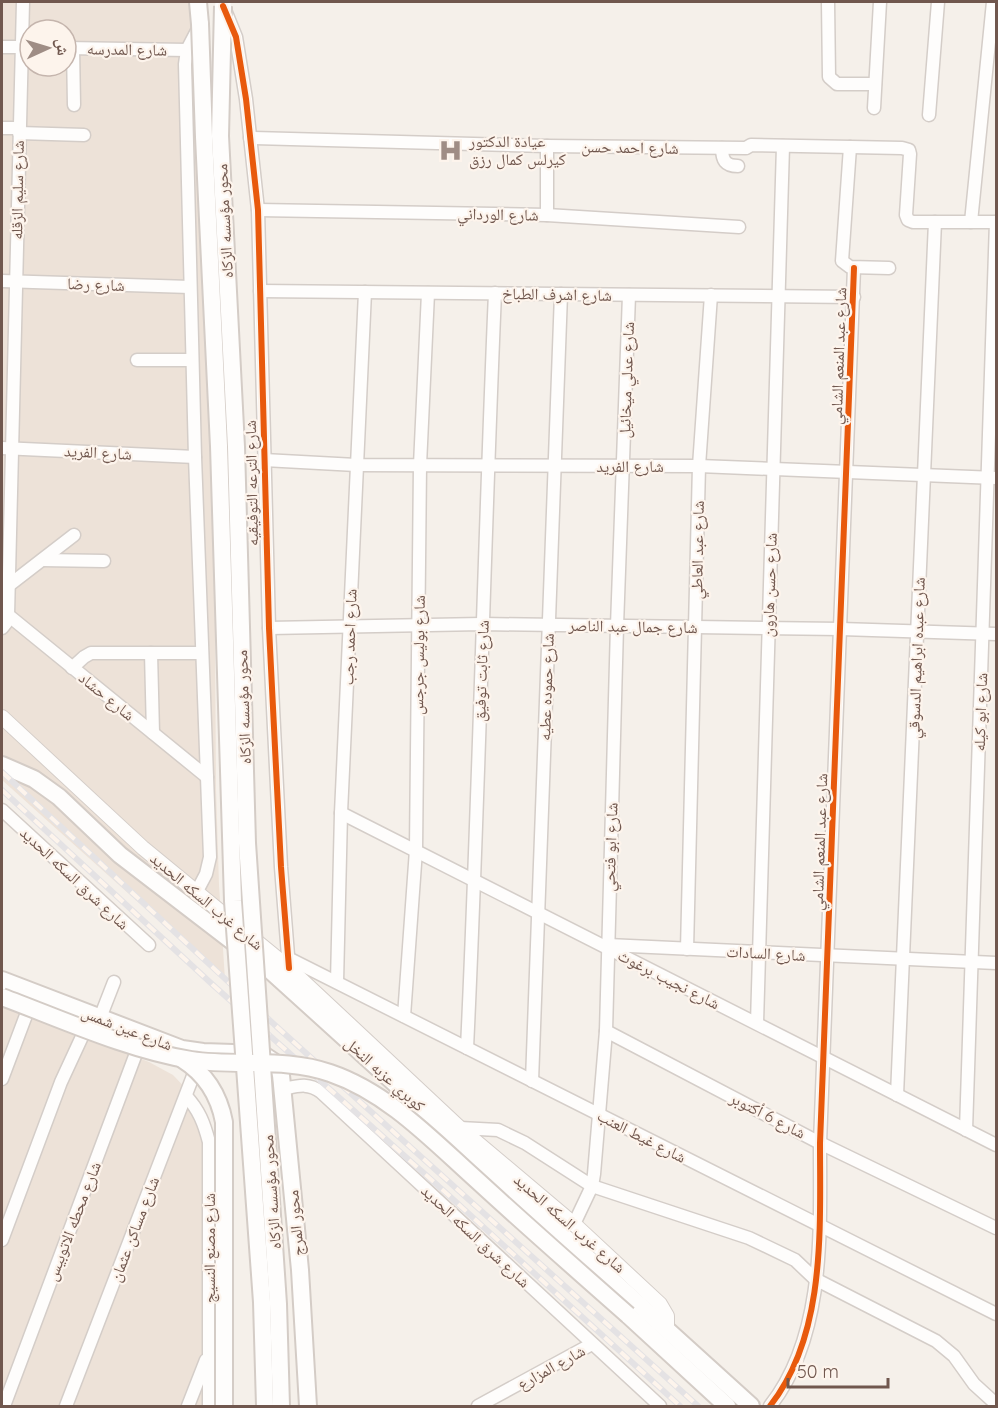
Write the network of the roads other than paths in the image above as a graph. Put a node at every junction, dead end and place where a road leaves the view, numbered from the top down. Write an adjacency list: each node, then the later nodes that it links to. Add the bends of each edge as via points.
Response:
1 (23, 2): 8 (street, شارع سليم الزقله)
2 (198, 2): 9 (main road)
3 (828, 2): 16 (street, via 829,77 837,84)
4 (880, 2): 16 (street)
5 (938, 2): 19 (street)
6 (993, 2): 32 (street)
7 (223, 4): 23 (street, شارع الترعه التوفيقيه, via 236,37); 148 (main road, محور مؤسسه الزكاه, bridge, via 220,136 236,447 247,843 278,1304)
8 (24, 18)
9 (200, 24): 13 (street); 147 (main road, محور مؤسسه الزكاه, bridge, via 220,458 232,890 261,1302)
10 (2, 47): 11 (street)
11 (18, 47)
12 (78, 48): 13 (street, شارع المدرسه)
13 (187, 50): 39 (street)
14 (23, 78): 21 (street, شارع سليم الزقله)
15 (72, 78): 17 (street)
16 (875, 84): 18 (street)
17 (74, 105)
18 (874, 108)
19 (929, 115)
20 (2, 128): 21 (street)
21 (19, 131): 22 (street); 38 (street, شارع سليم الزقله)
22 (84, 135)
23 (250, 138): 24 (street, شارع احمد حسن); 29 (street, شارع الترعه التوفيقيه)
24 (547, 146): 27 (street, شارع احمد حسن); 30 (street)
25 (783, 146): 26 (street, شارع احمد حسن); 27 (street, شارع احمد حسن); 47 (street, شارع حسن هارون)
26 (850, 147): 31 (street, شارع احمد حسن, via 909,150 907,218 913,222); 35 (street, via 841,258)
27 (722, 148): 28 (street, via 723,161)
28 (738, 166)
29 (258, 210): 30 (street, شارع الورداني); 40 (street, شارع الترعه التوفيقيه)
30 (547, 215): 34 (street, شارع الورداني)
31 (935, 222): 32 (street); 62 (street, شارع عبده ابراهيم الدسوقي)
32 (971, 222): 33 (street)
33 (996, 222): 63 (street, شارع ابو كيله)
34 (739, 227)
35 (854, 268): 36 (street); 48 (street, شارع عبد المنعم الشامي)
36 (890, 268)
37 (2, 281): 38 (street, شارع رضا)
38 (15, 282): 39 (street, شارع رضا); 51 (street, شارع سليم الزقله)
39 (190, 286): 50 (street)
40 (260, 291): 41 (street, شارع اشرف الطباخ); 53 (street, شارع الترعه التوفيقيه)
41 (364, 292): 42 (street, شارع اشرف الطباخ); 54 (street, شارع احمد رجب)
42 (428, 292): 43 (street, شارع اشرف الطباخ); 55 (street, شارع بوليس جرجس)
43 (495, 293): 44 (street, شارع اشرف الطباخ); 56 (street, شارع ثابت توفيق)
44 (561, 294): 45 (street, شارع اشرف الطباخ); 57 (street, شارع حموده عطيه)
45 (629, 295): 46 (street, شارع اشرف الطباخ); 58 (street, شارع عدلي ميخائيل)
46 (711, 295): 47 (street, شارع اشرف الطباخ); 59 (street, شارع عبد العاطي)
47 (778, 296): 48 (street, شارع اشرف الطباخ); 60 (street, شارع حسن هارون)
48 (854, 297): 61 (street, شارع عبد المنعم الشامي)
49 (137, 360): 50 (street)
50 (192, 360): 52 (street)
51 (7, 448): 52 (street, شارع الفريد); 67 (street, شارع سليم الزقله)
52 (195, 457): 83 (street)
53 (264, 460): 54 (street, شارع الفريد); 76 (street, شارع الترعه التوفيقيه)
54 (356, 465): 55 (street, شارع الفريد); 73 (street, شارع احمد رجب)
55 (420, 465): 56 (street, شارع الفريد); 70 (street, شارع بوليس جرجس)
56 (488, 465): 57 (street, شارع الفريد); 69 (street, شارع ثابت توفيق)
57 (553, 466): 58 (street, شارع الفريد); 71 (street, شارع حموده عطيه)
58 (622, 466): 59 (street, شارع الفريد); 72 (street, شارع ابو فتحي)
59 (699, 466): 60 (street, شارع الفريد); 74 (street, شارع عبد العاطي)
60 (772, 469): 61 (street, شارع الفريد); 77 (street, شارع حسن هارون)
61 (847, 472): 62 (street, شارع الفريد); 78 (street, شارع عبد المنعم الشامي)
62 (924, 476): 63 (street, شارع الفريد); 79 (street, شارع عبده ابراهيم الدسوقي)
63 (992, 478): 80 (street, شارع ابو كيله)
64 (74, 535): 65 (street)
65 (42, 560): 66 (street); 67 (street)
66 (104, 561)
67 (8, 586): 68 (street, شارع سليم الزقله)
68 (8, 615): 75 (street, شارع سليم الزقله); 84 (street, شارع حشاد)
69 (482, 624): 70 (street, شارع جمال عبد الناصر); 71 (street, شارع جمال عبد الناصر); 92 (street, شارع ثابت توفيق)
70 (419, 625): 73 (street, شارع جمال عبد الناصر); 91 (street, شارع بوليس جرجس)
71 (548, 625): 72 (street, شارع جمال عبد الناصر); 94 (street, شارع حموده عطيه)
72 (616, 626): 74 (street, شارع جمال عبد الناصر); 96 (street, شارع ابو فتحي)
73 (350, 627): 76 (street, شارع جمال عبد الناصر); 90 (street, شارع احمد رجب)
74 (695, 627): 77 (street, شارع جمال عبد الناصر); 97 (street, شارع عبد العاطي)
75 (2, 628)
76 (269, 628): 102 (street, شارع الترعه التوفيقيه)
77 (768, 628): 78 (street, شارع جمال عبد الناصر); 98 (street, شارع حسن هارون)
78 (841, 629): 79 (street, شارع جمال عبد الناصر); 99 (street, شارع عبد المنعم الشامي)
79 (918, 632): 80 (street, شارع جمال عبد الناصر); 100 (street, شارع عبده ابراهيم الدسوقي)
80 (982, 634): 81 (street, شارع جمال عبد الناصر); 101 (street, شارع ابو كيله)
81 (996, 634)
82 (152, 653): 83 (street); 84 (street, via 91,653); 86 (street)
83 (202, 653): 88 (street)
84 (72, 668): 86 (street, شارع حشاد)
85 (2, 717): 93 (street, شارع غرب السكه الحديد)
86 (153, 733): 88 (street, شارع حشاد)
87 (2, 765): 136 (main road, كوبري عزبه النخل, bridge, via 34,779 58,797 120,855 271,971)
88 (207, 777): 93 (street, via 210,857)
89 (2, 810): 95 (street, شارع شرق السكه الحديد)
90 (341, 813): 91 (street, شارع نجيب برغوث); 106 (street, شارع احمد رجب)
91 (416, 850): 92 (street, شارع نجيب برغوث); 109 (street, شارع بوليس جرجس)
92 (475, 880): 94 (street, شارع نجيب برغوث); 114 (street, شارع ثابت توفيق)
93 (196, 893): 102 (street, شارع غرب السكه الحديد)
94 (539, 913): 96 (street, شارع نجيب برغوث); 120 (street, شارع حموده عطيه)
95 (149, 945)
96 (607, 946): 97 (street, شارع السادات); 111 (street, شارع نجيب برغوث); 112 (street, شارع ابو فتحي)
97 (687, 949): 98 (street, شارع السادات)
98 (758, 952): 99 (street, شارع السادات); 111 (street, شارع حسن هارون)
99 (828, 956): 100 (street, شارع السادات); 118 (street, شارع عبد المنعم الشامي)
100 (903, 959): 101 (street, شارع السادات); 122 (street, شارع عبده ابراهيم الدسوقي)
101 (972, 962): 103 (street, شارع السادات); 126 (street, شارع ابو كيله)
102 (288, 963): 106 (street, شارع غيط العنب); 125 (street, شارع غرب السكه الحديد)
103 (996, 963)
104 (2, 980): 107 (main road, شارع عين شمس)
105 (114, 982): 110 (street)
106 (337, 982): 109 (street, شارع غيط العنب)
107 (34, 993): 110 (main road, شارع عين شمس); 119 (street)
108 (2, 997): 110 (main road, كوبري عزبه النخل, bridge)
109 (404, 1016): 114 (street, شارع غيط العنب)
110 (93, 1023): 113 (main road, شارع عين شمس); 117 (main road, كوبري عزبه النخل, bridge, via 135,1046); 133 (street, via 62,1082)
111 (757, 1023): 118 (street, شارع نجيب برغوث)
112 (606, 1031): 124 (street, شارع ابو فتحي); 127 (street, شارع 6 أكتوبر)
113 (143, 1035): 115 (main road, شارع عين شمس); 142 (street, شارع محطه الاتوبيس)
114 (466, 1048): 120 (street, شارع غيط العنب)
115 (203, 1052): 116 (main road, شارع عين شمس); 123 (street, شارع مساكن عثمان)
116 (256, 1053): 121 (main road, محور المرج, via 277,1064)
117 (179, 1057): 139 (main road, كوبري عزبه النخل, bridge, via 306,1067 330,1073 376,1095 628,1315); 146 (main road, bridge, via 209,1084 217,1096 224,1122)
118 (825, 1058): 122 (street, شارع نجيب برغوث); 127 (street, شارع عبد المنعم الشامي)
119 (2, 1079)
120 (532, 1081): 124 (street, شارع غيط العنب)
121 (283, 1089): 137 (street, شارع شرق السكه الحديد, via 303,1085 321,1092); 149 (main road, محور المرج)
122 (897, 1095): 126 (street, شارع نجيب برغوث)
123 (186, 1096): 138 (street, شارع مصنع النسيج, via 198,1109 209,1142); 143 (street, شارع مساكن عثمان)
124 (599, 1114): 129 (street, شارع ابو فتحي); 131 (street, شارع غيط العنب)
125 (460, 1128): 129 (street, via 498,1130); 130 (street, شارع غرب السكه الحديد)
126 (966, 1130): 128 (street, شارع نجيب برغوث)
127 (820, 1143): 131 (street, شارع عبد المنعم الشامي); 132 (street, شارع 6 أكتوبر)
128 (996, 1145)
129 (592, 1185): 130 (street, شارع ابو فتحي); 134 (street, via 749,1238 795,1260)
130 (574, 1224): 136 (street, شارع غرب السكه الحديد, via 660,1304 667,1316)
131 (820, 1226): 134 (street, شارع عبد المنعم الشامي); 135 (street, شارع غيط العنب)
132 (996, 1228)
133 (2, 1240)
134 (815, 1279): 141 (street, via 936,1341); 153 (street, شارع عبد المنعم الشامي, via 801,1352)
135 (996, 1314)
136 (667, 1330): 139 (main road, كوبري عزبه النخل)
137 (592, 1344): 140 (street, شارع شرق السكه الحديد); 150 (street, شارع المزارع)
138 (209, 1352): 144 (street); 145 (street, شارع مصنع النسيج)
139 (711, 1381): 151 (main road, كوبري عزبه النخل); 152 (main road, كوبري عزبه النخل)
140 (655, 1404)
141 (996, 1404)
142 (4, 1407)
143 (66, 1407)
144 (188, 1407)
145 (209, 1407)
146 (224, 1407)
147 (264, 1407)
148 (281, 1407)
149 (308, 1407)
150 (478, 1407)
151 (727, 1407)
152 (751, 1407)
153 (770, 1407)

